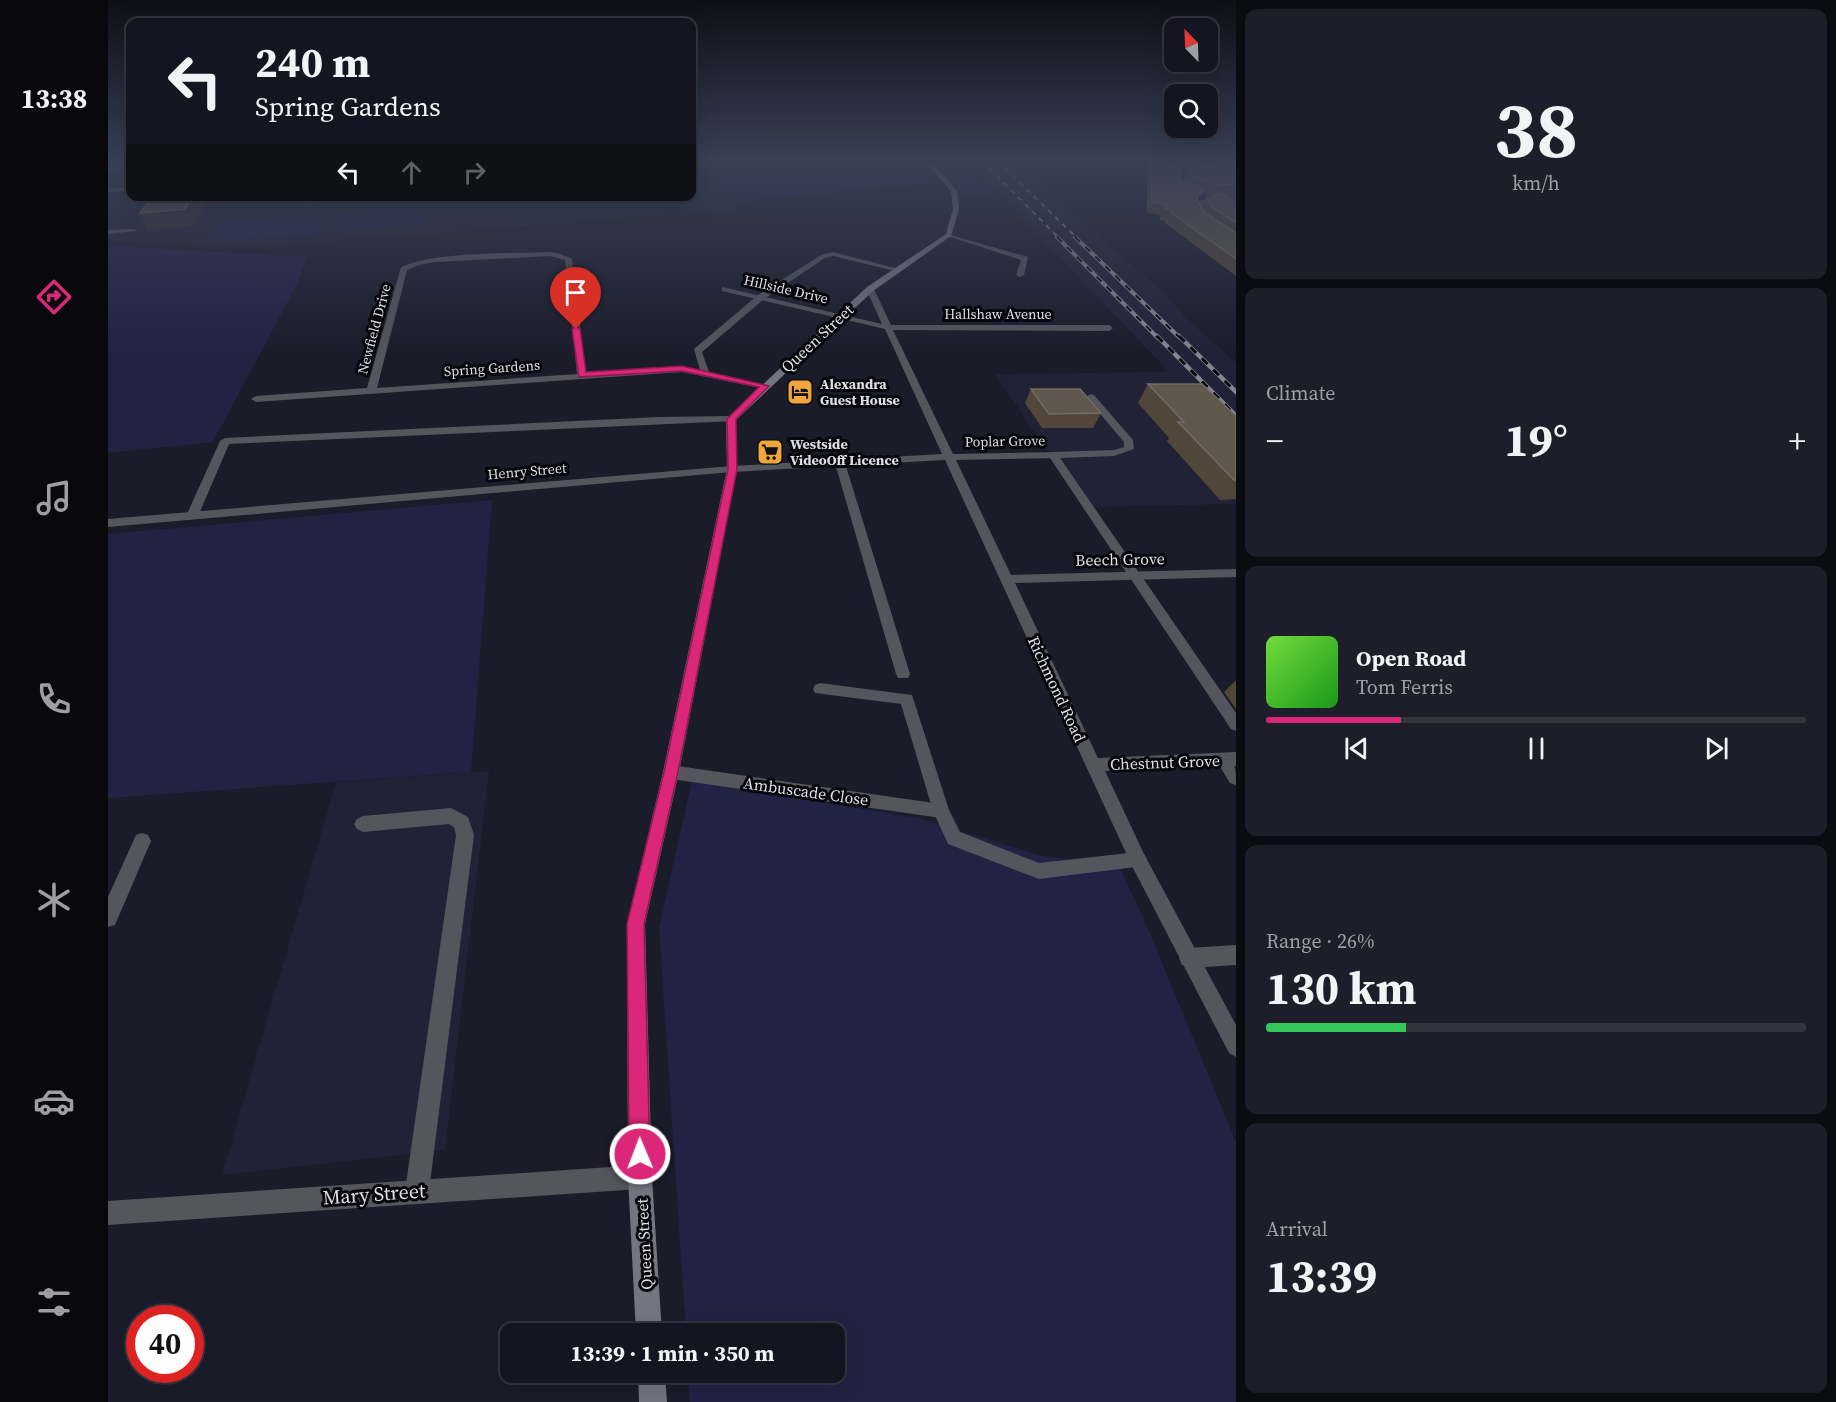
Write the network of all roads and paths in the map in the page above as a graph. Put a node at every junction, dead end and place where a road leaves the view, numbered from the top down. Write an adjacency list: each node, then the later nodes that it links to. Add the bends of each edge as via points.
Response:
1 (954, 223): 5 (street)
2 (1209, 223): 6 (street)
3 (134, 231): 4 (street)
4 (108, 232)
5 (949, 235): 7 (street, Queen Street); 8 (street, via 1025,259)
6 (1236, 244)
7 (899, 270): 10 (street, Queen Street); 11 (street, via 826,254)
8 (1020, 275)
9 (725, 289): 11 (street, Hillside Drive)
10 (870, 289): 12 (street, Queen Street); 13 (street, Richmond Road)
11 (761, 297): 12 (street, Hillside Drive); 15 (street, via 697,351)
12 (841, 316): 13 (street); 17 (street, Queen Street)
13 (886, 327): 14 (street, Hallshaw Avenue); 23 (street, Richmond Road)
14 (1109, 328)
15 (704, 372): 16 (street, Spring Gardens, via 682,369); 17 (street, Spring Gardens)
16 (582, 375): 18 (street, Spring Gardens); 18 (street, Newfield Drive, via 568,259 550,254 435,260 404,269)
17 (765, 386): 21 (street, Queen Street)
18 (371, 391): 20 (street, Spring Gardens)
19 (1091, 397): 22 (street, Poplar Grove, via 1129,442 1129,448 1114,453)
20 (256, 399)
21 (731, 419): 25 (street, Queen Street); 26 (street, via 225,441)
22 (1057, 455): 23 (street, Poplar Grove); 29 (street)
23 (949, 457): 24 (street, Henry Street); 30 (street, Richmond Road)
24 (840, 463): 25 (street, Henry Street); 31 (street)
25 (732, 469): 26 (street, Henry Street); 36 (street, Queen Street)
26 (193, 514): 27 (street, Henry Street)
27 (108, 523)
28 (1236, 573): 29 (street, Beech Grove)
29 (1133, 576): 30 (street, Beech Grove); 33 (street)
30 (1005, 579): 35 (street, Richmond Road)
31 (903, 674)
32 (820, 689): 38 (street, via 907,699)
33 (1236, 725)
34 (1230, 759): 35 (street, Chestnut Grove); 37 (street)
35 (1093, 765): 41 (street, Richmond Road)
36 (671, 772): 38 (street, Ambuscade Close); 46 (street, Queen Street, via 636,924)
37 (1236, 778)
38 (941, 811): 41 (street, via 954,838 1039,871)
39 (363, 825): 47 (street, via 451,816 462,822 465,835)
40 (142, 841): 42 (street)
41 (1138, 860): 44 (street, Richmond Road)
42 (108, 918)
43 (1236, 955): 44 (street)
44 (1190, 958): 45 (street, Richmond Road)
45 (1236, 1046)
46 (640, 1177): 47 (street, Mary Street); 49 (street, Queen Street)
47 (417, 1191): 48 (street, Mary Street)
48 (108, 1213)
49 (648, 1323)
50 (652, 1383): 51 (street)
51 (653, 1402)

